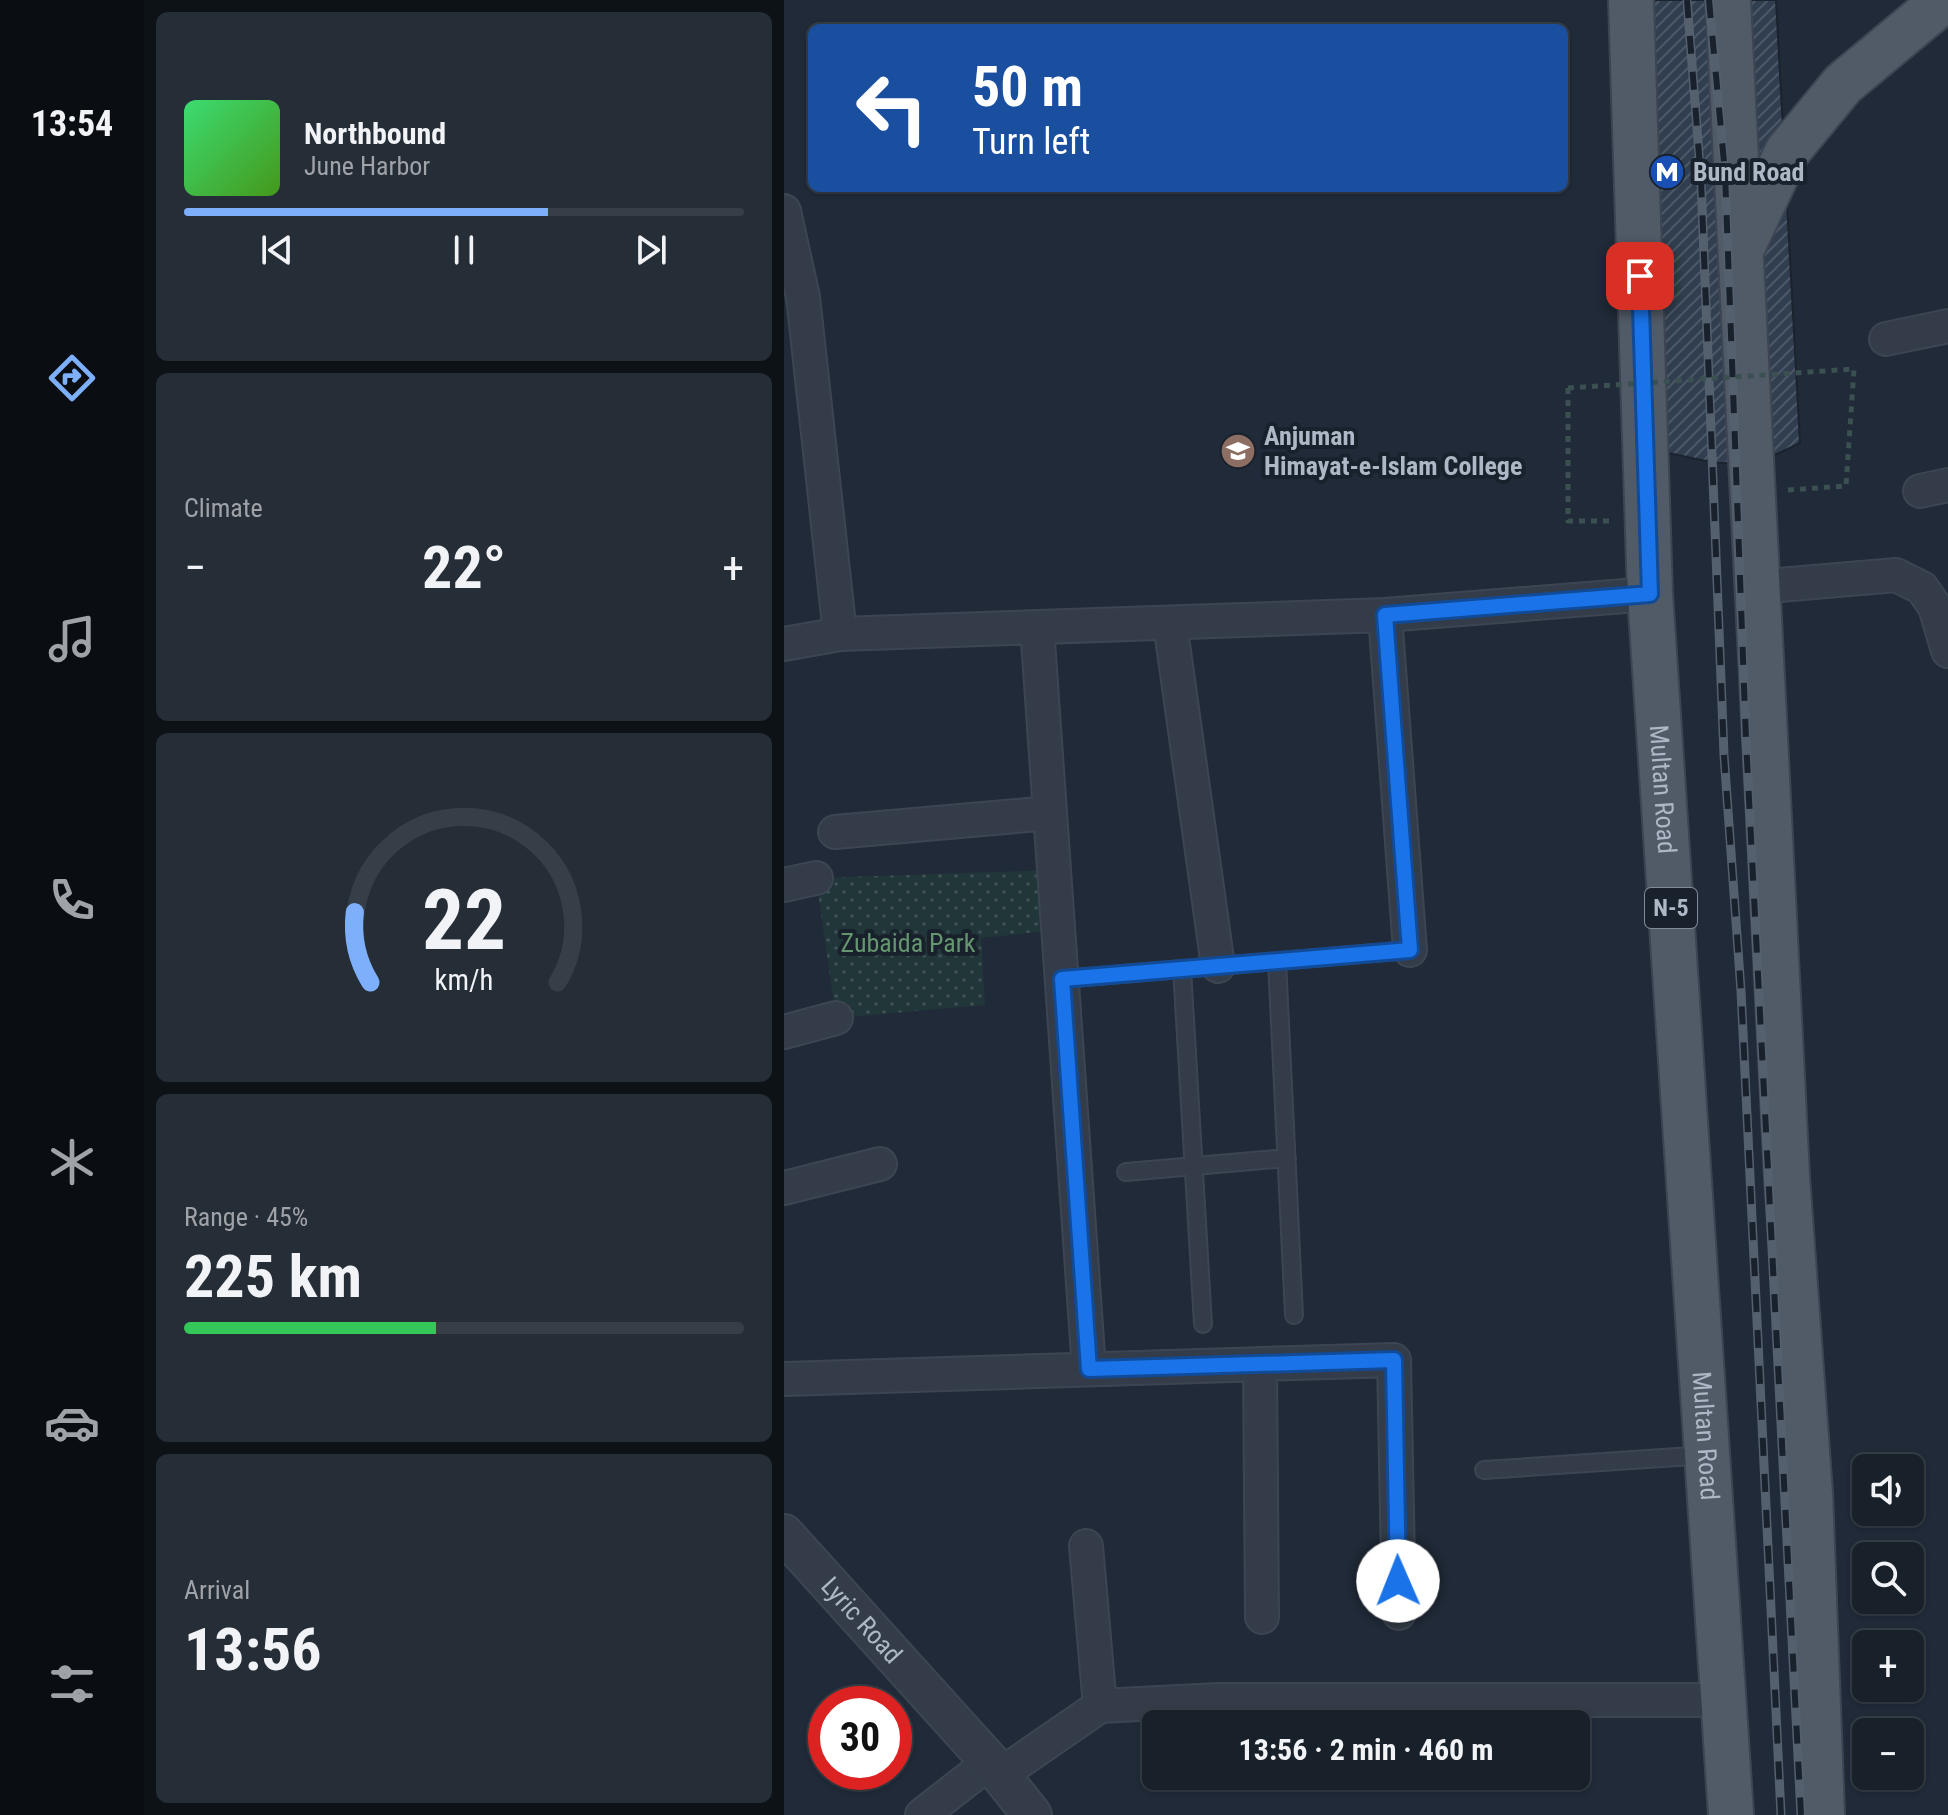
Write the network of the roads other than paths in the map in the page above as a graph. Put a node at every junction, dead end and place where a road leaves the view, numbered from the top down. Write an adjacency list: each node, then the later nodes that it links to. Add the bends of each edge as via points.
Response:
1 (1631, 0): 10 (main road, Multan Road / N-5)
2 (1728, 0): 5 (main road)
3 (1944, 0): 5 (main road, via 1843,84 1805,129 1787,152)
4 (784, 211): 6 (street)
5 (1742, 249): 9 (main road)
6 (794, 299): 15 (street)
7 (1948, 326): 8 (street)
8 (1886, 339)
9 (1756, 587): 11 (street, via 1896,575); 51 (main road, via 1787,1177 1810,1493)
10 (1650, 594): 12 (street); 39 (main road, Multan Road / N-5)
11 (1941, 605): 17 (street)
12 (1385, 615): 13 (street); 22 (street)
13 (1170, 623): 14 (street); 24 (street)
14 (1037, 627): 15 (street); 18 (street)
15 (840, 634): 16 (street)
16 (784, 644)
17 (1948, 651)
18 (1050, 813): 19 (street); 26 (street)
19 (835, 832)
20 (816, 878): 21 (street)
21 (784, 885)
22 (1410, 950): 23 (lane)
23 (1277, 961): 24 (lane); 29 (lane)
24 (1218, 966): 25 (lane)
25 (1182, 969): 26 (lane); 31 (lane)
26 (1062, 979): 37 (street)
27 (836, 1018): 28 (street)
28 (784, 1032)
29 (1287, 1158): 31 (lane); 34 (lane)
30 (880, 1164): 33 (street)
31 (1193, 1166): 32 (lane); 35 (lane)
32 (1126, 1172)
33 (784, 1188)
34 (1294, 1315)
35 (1203, 1324)
36 (1260, 1364): 37 (street); 43 (street, via 1394,1360); 44 (street)
37 (1089, 1369): 38 (street)
38 (784, 1379)
39 (1709, 1455): 40 (lane); 45 (main road, Multan Road / N-5)
40 (1484, 1470)
41 (784, 1534): 47 (street, Lyric Road)
42 (1086, 1546): 46 (street)
43 (1399, 1613)
44 (1262, 1617)
45 (1723, 1700): 46 (street, via 1218,1700); 50 (main road, Multan Road / N-5)
46 (1100, 1706): 47 (street)
47 (995, 1769): 48 (street); 49 (street, Lyric Road)
48 (922, 1815)
49 (1032, 1815)
50 (1731, 1815)
51 (1822, 1815)

